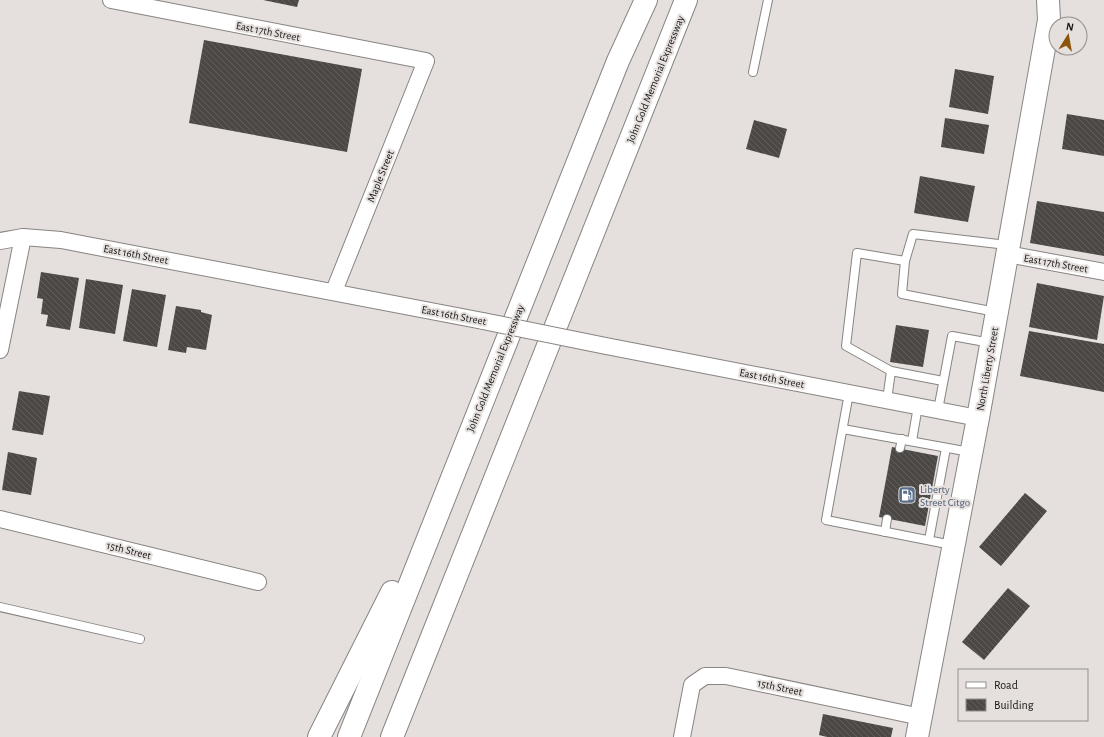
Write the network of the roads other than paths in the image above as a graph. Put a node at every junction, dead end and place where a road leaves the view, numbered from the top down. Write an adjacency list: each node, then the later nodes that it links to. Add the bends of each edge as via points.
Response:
1 (111, 0): 8 (street, East 17th Street)
2 (633, 0): 7 (main road)
3 (646, 0): 7 (main road, John Gold Memorial Expressway)
4 (686, 0): 44 (main road, John Gold Memorial Expressway)
5 (768, 0): 9 (lane)
6 (1048, 0): 12 (main road, North Liberty Street, via 1049,20)
7 (618, 61): 32 (main road, John Gold Memorial Expressway)
8 (426, 62): 15 (street, Maple Street)
9 (753, 72)
10 (23, 236): 11 (street, East 16th Street); 15 (street, East 16th Street, via 61,240); 18 (street)
11 (0, 241)
12 (1008, 250): 13 (lane, via 913,234); 14 (street, East 17th Street); 16 (main road, North Liberty Street)
13 (905, 261): 16 (lane, via 902,294); 19 (lane, via 857,253 846,346)
14 (1104, 272)
15 (334, 291): 21 (street, East 16th Street, bridge)
16 (997, 312): 17 (main road, North Liberty Street)
17 (992, 344): 20 (lane, via 952,336); 25 (main road, North Liberty Street)
18 (0, 350)
19 (891, 371): 20 (lane); 22 (lane)
20 (943, 382): 24 (lane)
21 (849, 393): 22 (street, East 16th Street); 26 (lane)
22 (887, 400): 23 (street, East 16th Street)
23 (918, 406): 24 (street, East 16th Street); 28 (lane)
24 (938, 410): 25 (street, East 16th Street)
25 (978, 418): 31 (main road, North Liberty Street)
26 (843, 429): 27 (lane); 35 (lane, via 826,520)
27 (902, 439): 28 (lane); 29 (lane)
28 (912, 441): 30 (lane)
29 (900, 448)
30 (946, 448): 31 (lane); 36 (lane, via 931,510)
31 (972, 452): 37 (main road, North Liberty Street)
32 (456, 464): 42 (main road); 43 (main road, John Gold Memorial Expressway)
33 (0, 519): 38 (street, 15th Street)
34 (887, 519): 35 (lane)
35 (885, 532): 36 (lane)
36 (929, 540): 37 (lane)
37 (954, 545): 41 (main road, North Liberty Street)
38 (258, 582)
39 (0, 607): 40 (lane)
40 (140, 639)
41 (919, 727): 45 (street, 15th Street, via 726,676 705,676 692,685)
42 (319, 737)
43 (349, 737)
44 (392, 737)
45 (682, 737)

